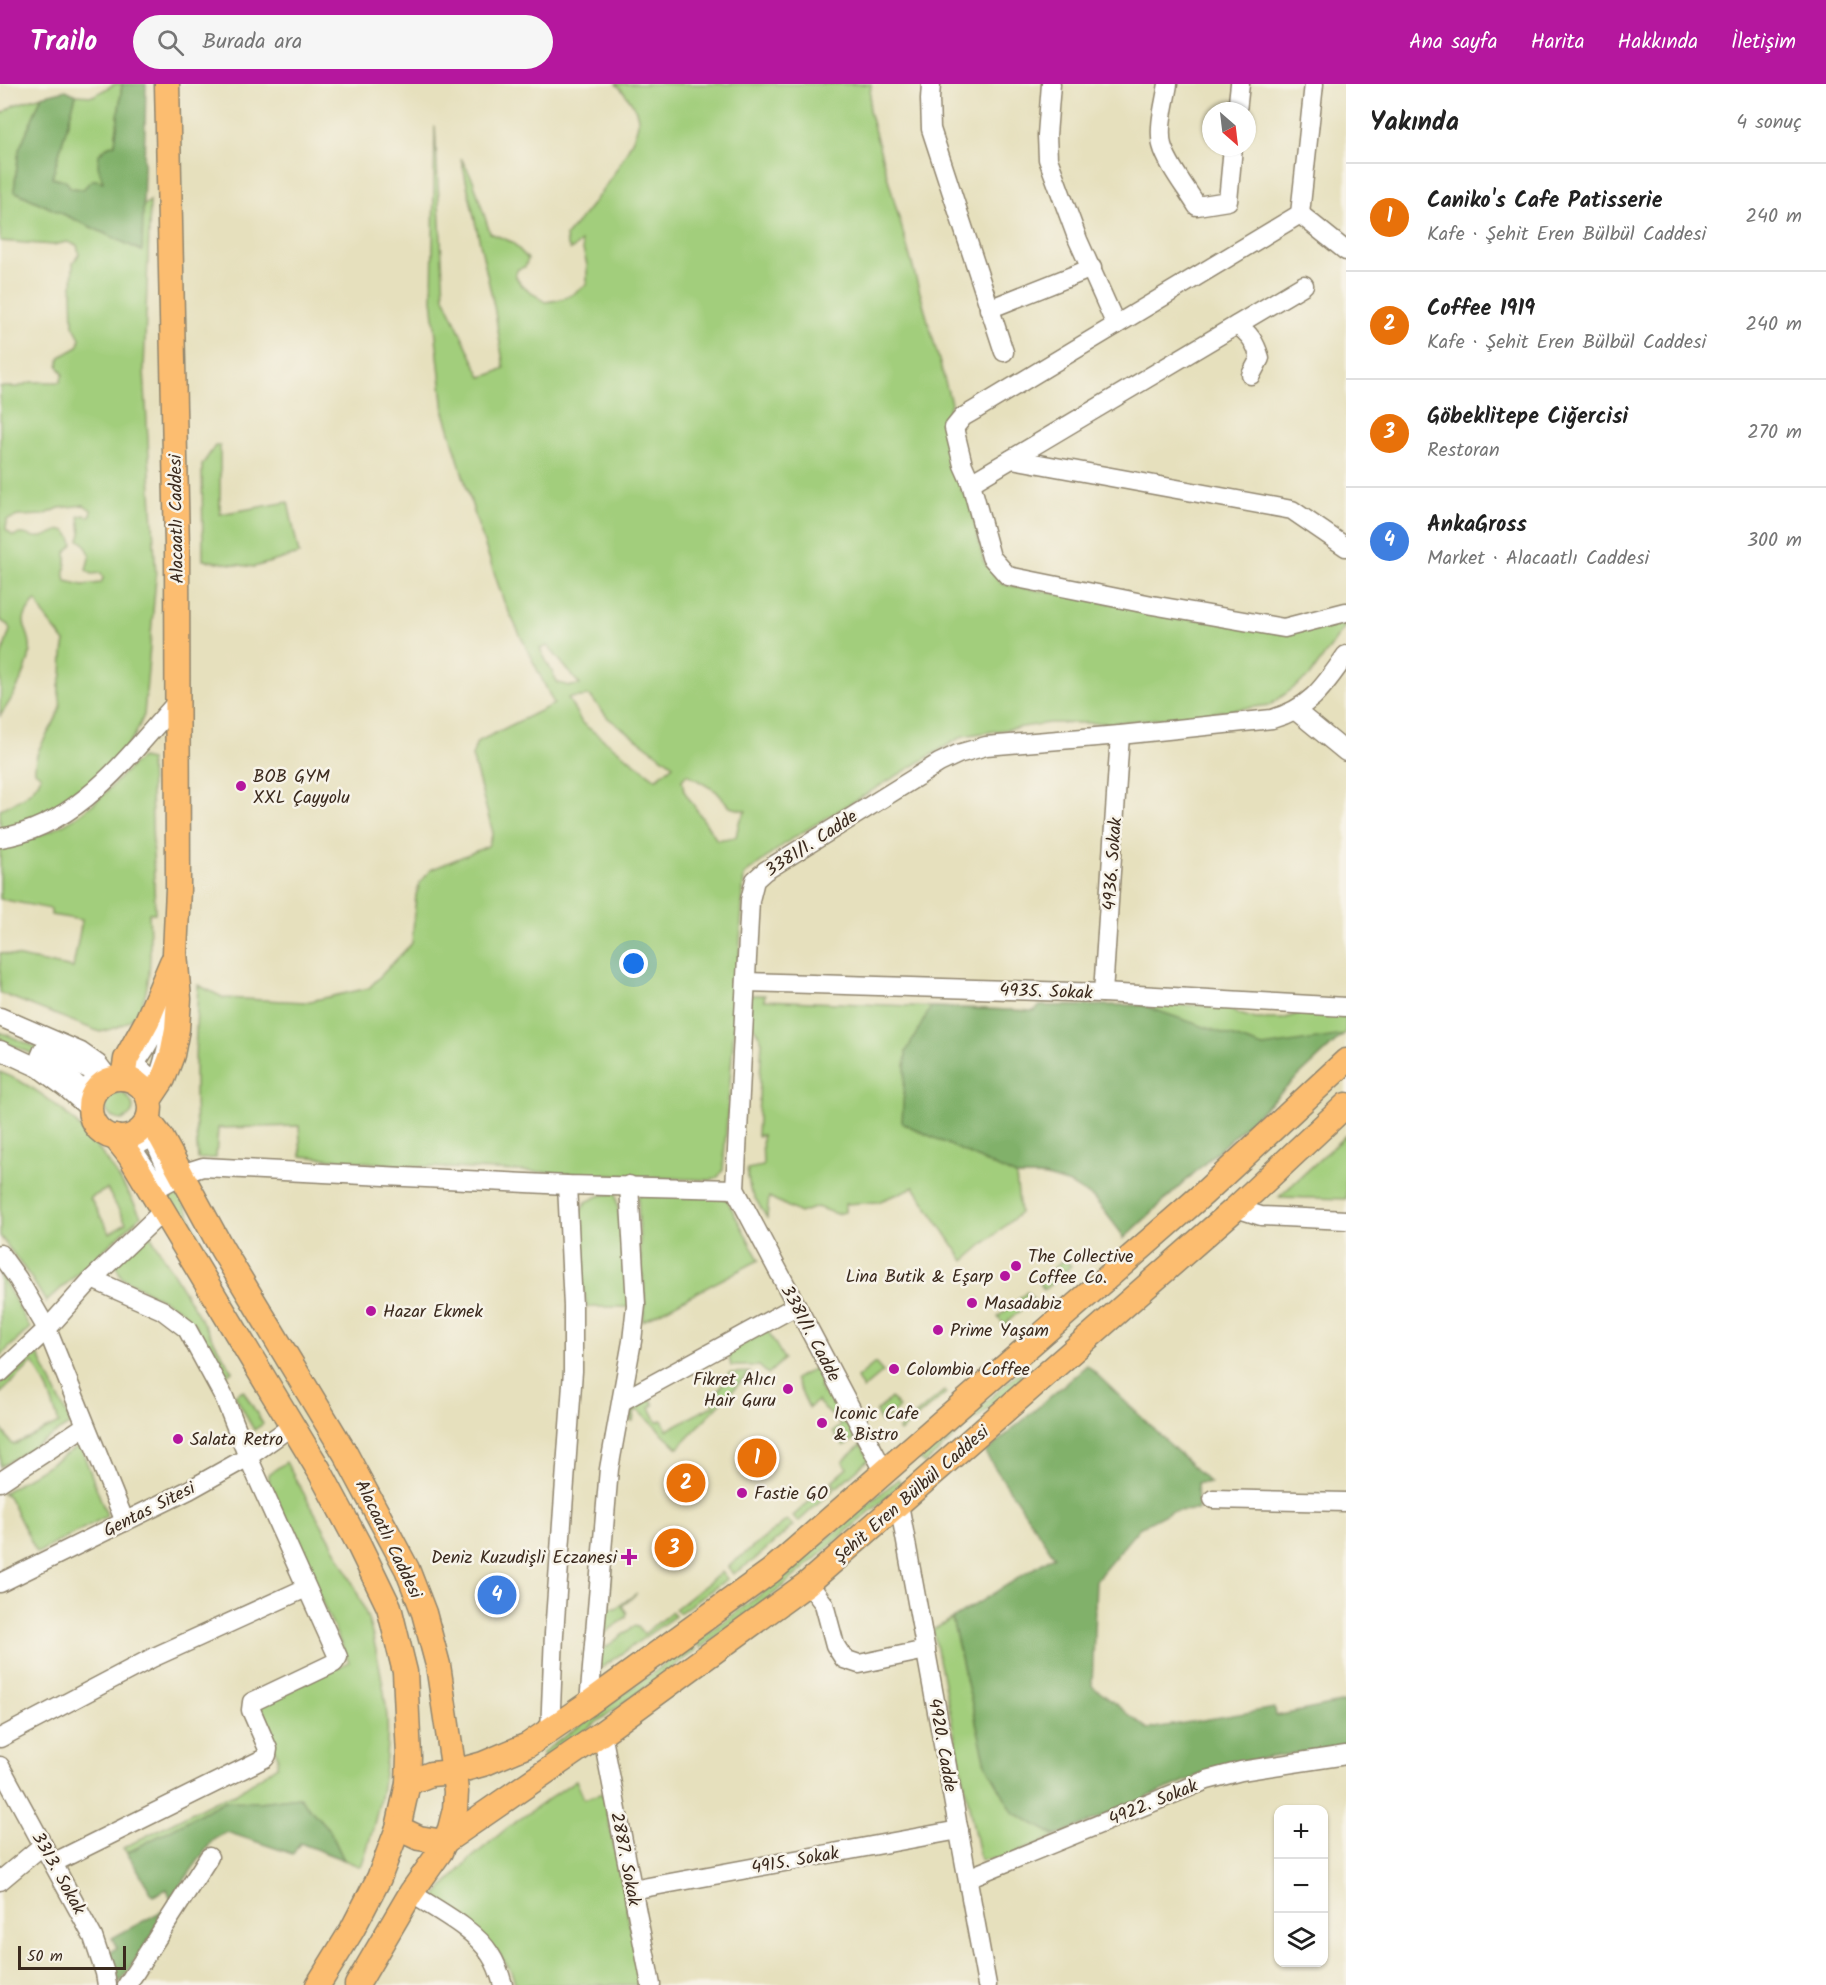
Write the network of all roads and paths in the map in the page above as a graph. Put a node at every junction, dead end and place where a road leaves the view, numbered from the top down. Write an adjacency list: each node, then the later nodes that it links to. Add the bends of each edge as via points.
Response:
1 (167, 84): 23 (main road, Alacaatlı Caddesi)
2 (931, 84): 13 (street, via 931,129)
3 (1051, 84): 11 (street, via 1048,159)
4 (1168, 84): 8 (street, via 1162,145 1197,206 1228,201)
5 (1240, 84): 7 (street)
6 (1314, 84): 9 (street)
7 (1238, 102)
8 (1232, 156)
9 (1300, 214): 10 (street); 14 (street)
10 (1346, 251)
11 (1092, 268): 13 (street); 14 (street)
12 (1304, 285): 15 (street)
13 (989, 309): 16 (street)
14 (1116, 325): 19 (street, via 963,417 954,428)
15 (1237, 325): 17 (street, via 1256,344 1260,358); 18 (street)
16 (1004, 352)
17 (1251, 375)
18 (1012, 459): 19 (street); 20 (street, via 1292,510)
19 (971, 483): 21 (street, via 991,557 1008,576 1284,628)
20 (1346, 547)
21 (1346, 612)
22 (1346, 655): 24 (street, 3381/1. Cadde, via 1316,696)
23 (177, 702): 27 (street, via 112,775 71,810 40,828); 28 (main road, Alacaatlı Caddesi)
24 (1296, 711): 25 (street, 3381/1. Cadde, via 1272,719); 26 (street)
25 (1120, 735): 29 (street, 3381/1. Cadde, via 986,746 958,754 765,871 755,880 752,890); 30 (street, 4936. Sokak)
26 (1346, 752)
27 (0, 838)
28 (175, 953): 35 (main road, Alacaatlı Caddesi, via 158,997 126,1059); 38 (main road, Alacaatlı Caddesi, via 177,1029 172,1055)
29 (746, 982): 30 (street, 4935. Sokak); 43 (street, 3381/1. Cadde)
30 (1103, 993): 31 (street, 4935. Sokak)
31 (1346, 1007)
32 (0, 1017): 35 (street, via 81,1052)
33 (0, 1050): 37 (street, via 39,1068)
34 (1346, 1061): 51 (main road, Şehit Eren Bülbül Caddesi)
35 (110, 1078): 37 (main road, via 97,1089); 38 (main road, via 142,1087)
36 (1346, 1105): 44 (main road, Şehit Eren Bülbül Caddesi)
37 (91, 1110): 39 (main road, via 99,1129)
38 (151, 1110): 39 (main road, via 142,1128 134,1134); 40 (main road, Alacaatlı Caddesi)
39 (115, 1137): 45 (main road, Alacaatlı Caddesi)
40 (181, 1174): 41 (street, via 203,1167); 74 (main road, Alacaatlı Caddesi, via 345,1453 407,1569 438,1665)
41 (567, 1185): 42 (street); 69 (street, via 573,1371)
42 (628, 1185): 43 (street); 54 (street, via 636,1305)
43 (735, 1189): 49 (street, 3381/1. Cadde)
44 (1236, 1208): 46 (street, via 1261,1216); 52 (main road, Şehit Eren Bülbül Caddesi)
45 (163, 1211): 48 (street); 56 (main road, Alacaatlı Caddesi)
46 (1346, 1220)
47 (0, 1254): 50 (street)
48 (92, 1280): 50 (street); 57 (street, via 162,1310 187,1329 224,1397)
49 (796, 1306): 54 (street); 58 (street, 3381/1. Cadde)
50 (47, 1329): 53 (street); 55 (street)
51 (1037, 1341): 52 (main road); 58 (main road, Şehit Eren Bülbül Caddesi)
52 (1059, 1365): 62 (main road, Şehit Eren Bülbül Caddesi)
53 (0, 1373)
54 (622, 1401): 68 (street, via 609,1469)
55 (85, 1426): 59 (street); 63 (street)
56 (292, 1426): 57 (street, Gentas Sitesi); 75 (main road, Alacaatlı Caddesi, via 319,1470 389,1607 405,1672)
57 (248, 1457): 63 (street, Gentas Sitesi); 66 (street)
58 (885, 1473): 68 (main road, Şehit Eren Bülbül Caddesi, via 771,1571)
59 (0, 1482)
60 (1213, 1499): 61 (street)
61 (1346, 1502)
62 (899, 1504): 65 (main road, Şehit Eren Bülbül Caddesi); 67 (street, 4920. Cadde)
63 (125, 1522): 64 (street, Gentas Sitesi)
64 (0, 1583)
65 (808, 1583): 67 (street, via 824,1604 835,1645 844,1659 859,1664); 70 (main road, Şehit Eren Bülbül Caddesi)
66 (306, 1588): 71 (street, via 152,1658); 81 (street, via 338,1657 334,1663 252,1702 251,1710 267,1755)
67 (926, 1650): 77 (street, 4920. Cadde)
68 (589, 1703): 69 (main road, Şehit Eren Bülbül Caddesi)
69 (550, 1732): 74 (main road, Şehit Eren Bülbül Caddesi, via 508,1755)
70 (602, 1733): 78 (main road, Şehit Eren Bülbül Caddesi); 84 (street, 2887. Sokak)
71 (0, 1738)
72 (1346, 1755): 82 (street, 4922. Sokak, via 1216,1777)
73 (0, 1766): 79 (street, 3313. Sokak)
74 (454, 1772): 75 (main road, Şehit Eren Bülbül Caddesi, via 430,1774); 78 (main road, Alacaatlı Caddesi, via 455,1809)
75 (408, 1783): 76 (main road, Alacaatlı Caddesi)
76 (398, 1828): 78 (main road, via 419,1838); 88 (main road, Alacaatlı Caddesi, via 379,1878)
77 (959, 1830): 82 (street, 4920. Cadde); 84 (street, 4915. Sokak)
78 (444, 1842): 85 (main road, Alacaatlı Caddesi)
79 (43, 1845): 81 (street, 3313. Sokak); 83 (street)
80 (209, 1857): 87 (street)
81 (53, 1863): 86 (street, 3313. Sokak, via 93,1937)
82 (968, 1878): 92 (street, 4920. Cadde)
83 (0, 1881)
84 (632, 1890): 91 (street, 2887. Sokak)
85 (411, 1893): 89 (main road, Alacaatlı Caddesi); 90 (street, via 482,1943)
86 (107, 1985)
87 (127, 1985)
88 (318, 1985)
89 (357, 1985)
90 (502, 1985)
91 (651, 1985)
92 (987, 1985)

